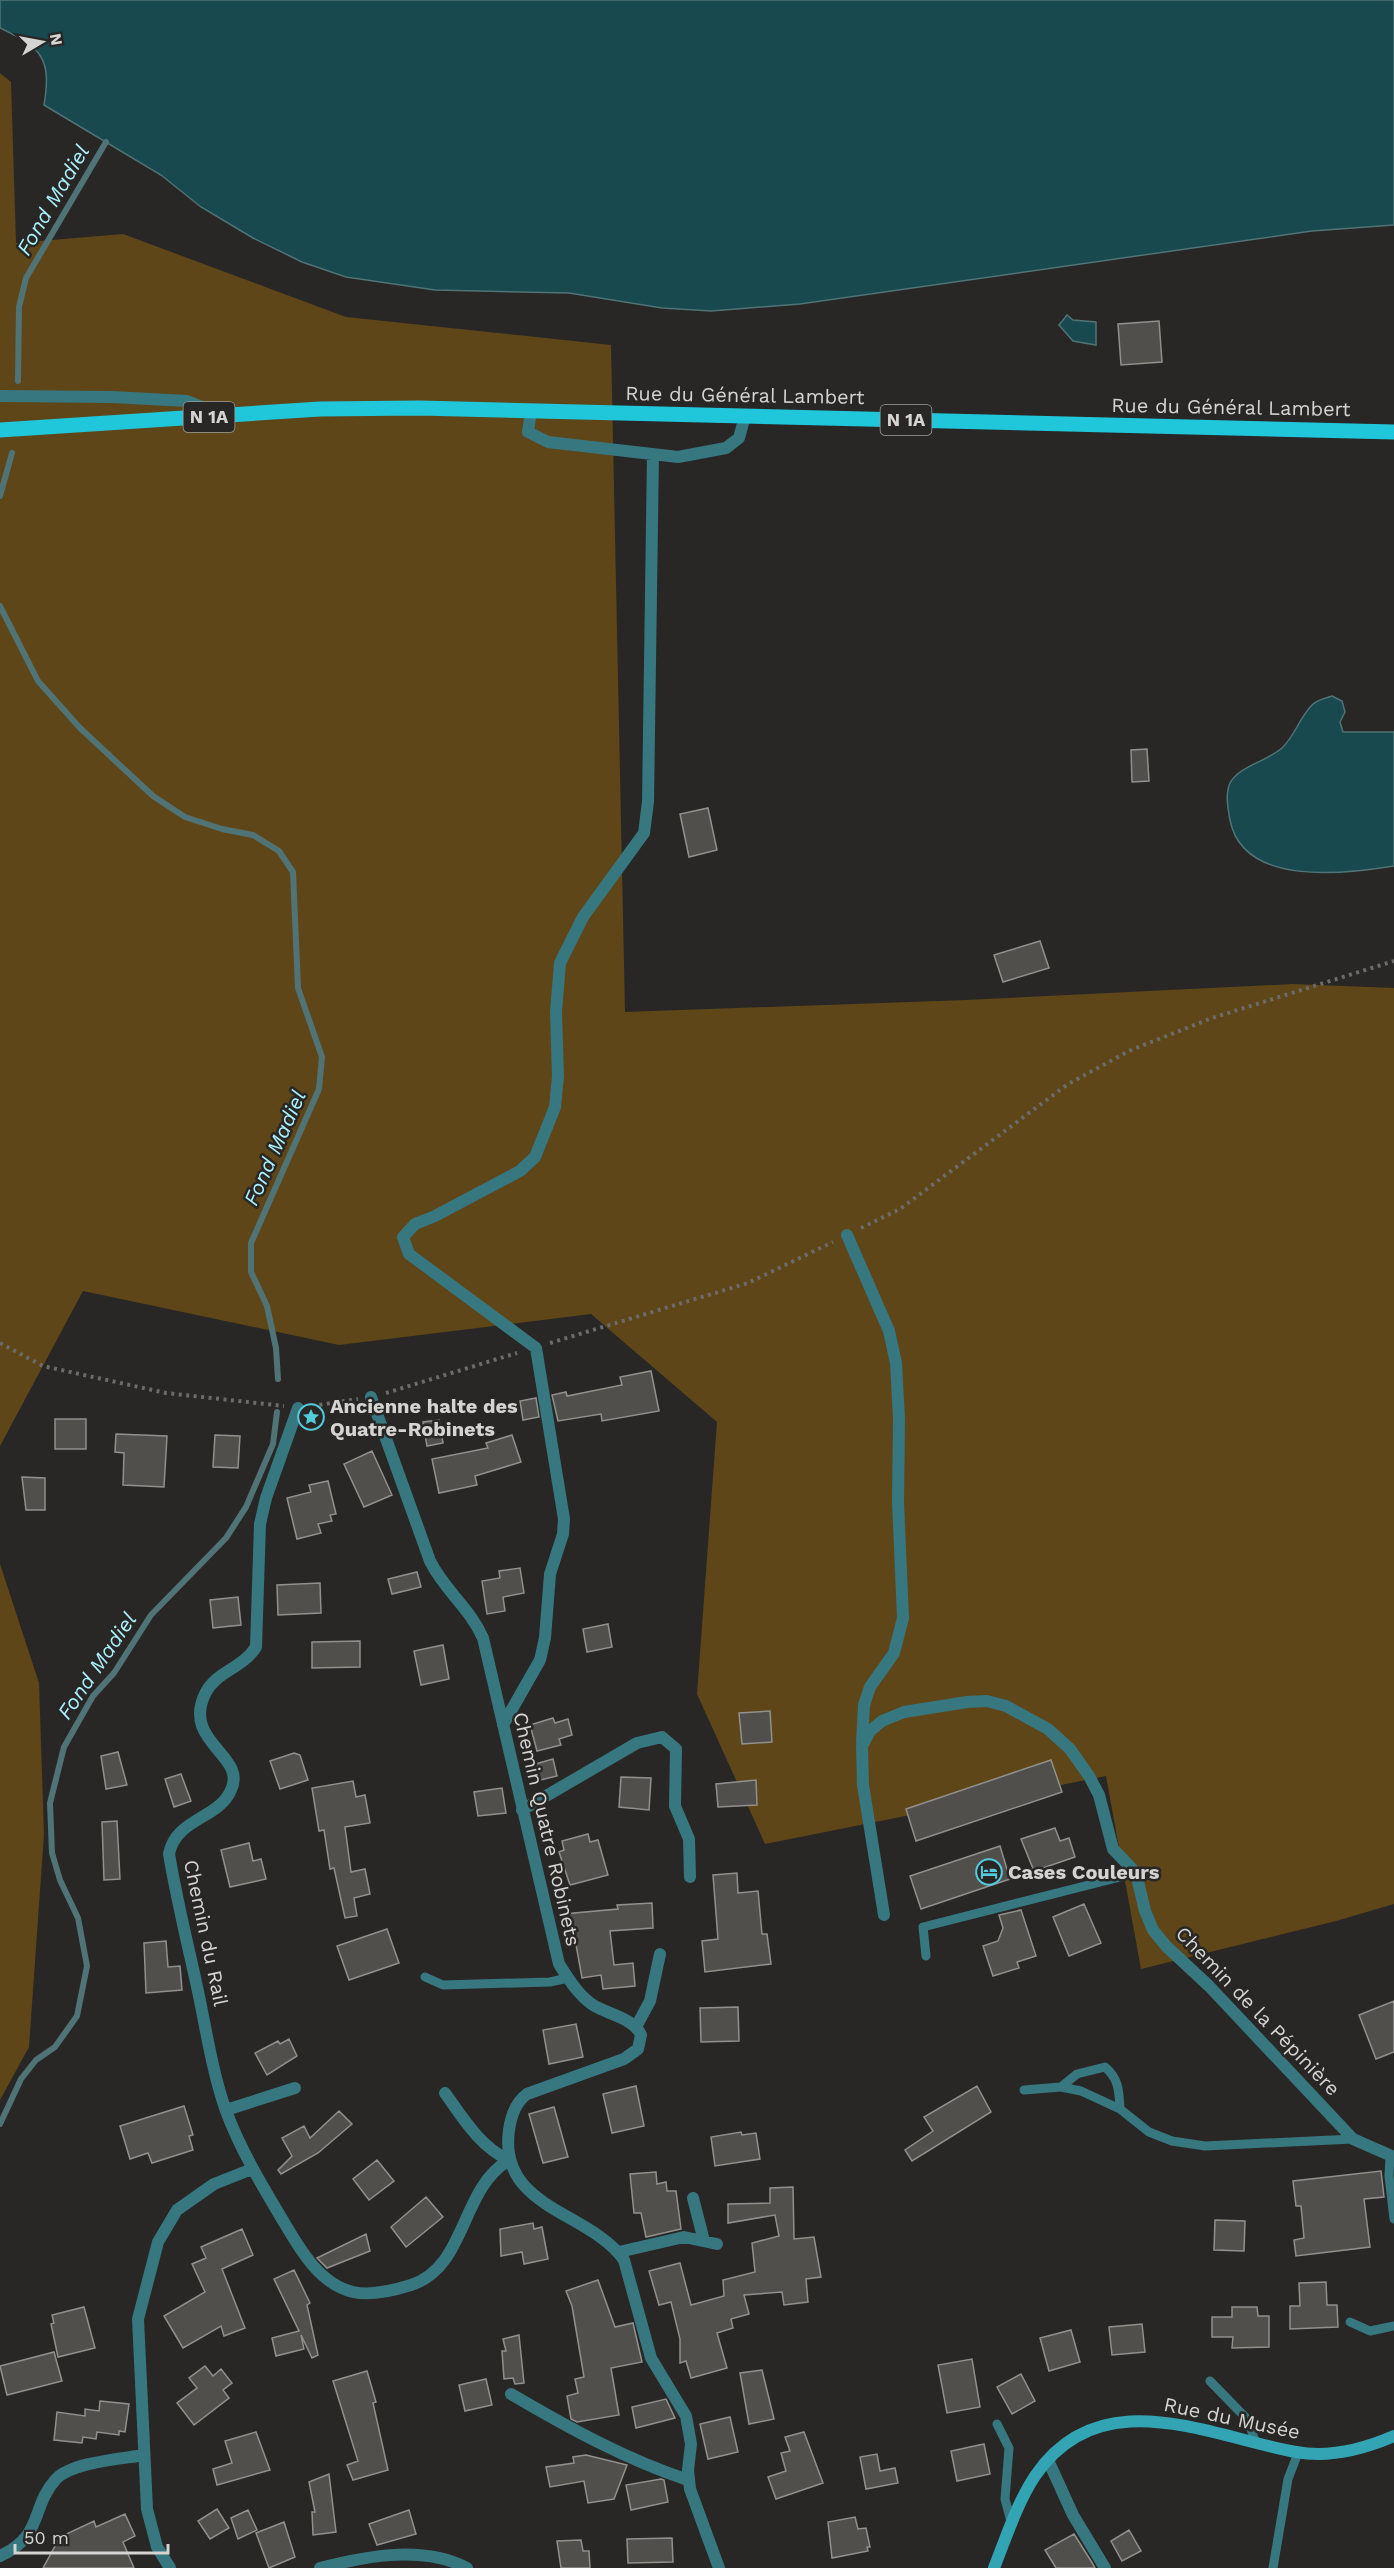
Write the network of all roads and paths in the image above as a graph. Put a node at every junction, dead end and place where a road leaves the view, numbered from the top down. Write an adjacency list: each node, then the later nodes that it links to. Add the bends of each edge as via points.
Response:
1 (0, 396): 3 (street, N 1a, via 187,401)
2 (531, 411): 3 (main road, Rue du Général Lambert / N 1A, via 320,409); 4 (main road, Rue du Général Lambert / N 1A); 7 (street, via 528,432 548,442)
3 (224, 416): 5 (main road, N 1A)
4 (745, 416): 6 (main road, Rue du Général Lambert / N 1A); 7 (street, via 739,438 726,448 678,457)
5 (0, 430)
6 (1394, 432)
7 (653, 454): 11 (street, via 648,802 644,832 583,917 560,963 555,1107 535,1156 520,1171 415,1224 403,1237 409,1254)
8 (1394, 961): 9 (path, via 1212,1018 1131,1050 1068,1084 900,1209)
9 (847, 1235): 11 (path, via 748,1283); 15 (street, via 889,1331 896,1364 899,1419 903,1618 894,1653 870,1687 864,1705)
10 (0, 1343): 13 (path, via 43,1366 166,1393)
11 (536, 1348): 12 (path); 14 (street, via 564,1519 550,1574 540,1660)
12 (371, 1397): 13 (path); 14 (street, Chemin Quatre Robinets, via 430,1561 441,1583 475,1620 483,1638)
13 (298, 1408): 30 (street, Chemin du Rail, via 260,1524 256,1647 239,1666 212,1681 200,1711 207,1739 230,1762 234,1782 225,1800 176,1836 169,1854)
14 (503, 1725): 16 (street, Chemin Quatre Robinets)
15 (862, 1746): 17 (street, Chemin de la Pépinière, via 870,1731 882,1721 904,1713 968,1702 1006,1706 1048,1729 1070,1749 1099,1795 1113,1849); 19 (street, via 863,1785)
16 (522, 1810): 18 (street, via 637,1743 662,1737 676,1749 675,1806 689,1839); 23 (street, Chemin Quatre Robinets, via 553,1949)
17 (1136, 1874): 21 (lane, via 922,1927); 31 (street, Chemin de la Pépinière, via 1145,1911 1166,1946 1209,1986)
18 (690, 1877)
19 (884, 1915)
20 (660, 1954): 24 (street, via 650,2001)
21 (926, 1956)
22 (425, 1977): 23 (lane, via 451,1986)
23 (568, 1978): 24 (street, Chemin Quatre Robinets, via 591,2004)
24 (636, 2027): 33 (street, via 641,2040 634,2053 520,2099 510,2123)
25 (1061, 2087): 27 (lane); 29 (lane, via 1081,2091); 29 (lane, via 1077,2074 1105,2067 1115,2075)
26 (295, 2088): 30 (street)
27 (1024, 2090)
28 (445, 2094): 33 (street, via 484,2145)
29 (1120, 2109): 31 (lane, via 1149,2132 1172,2141 1205,2146)
30 (226, 2110): 34 (street, Chemin du Rail)
31 (1353, 2139): 32 (street, Chemin de la Pépinière)
32 (1392, 2157): 36 (lane, via 1389,2176)
33 (508, 2160): 34 (street, Chemin du Rail, via 490,2175 474,2200 442,2265 412,2285 354,2293 324,2277 298,2246); 39 (street, via 516,2177 531,2191)
34 (252, 2169): 48 (street, via 195,2195 177,2210 158,2242 138,2319)
35 (693, 2198): 37 (street)
36 (1394, 2219)
37 (704, 2241): 38 (street); 39 (street, via 684,2237)
38 (717, 2244)
39 (619, 2252): 50 (street, via 628,2268 651,2358 687,2416 691,2444)
40 (1350, 2322): 41 (lane, via 1370,2331)
41 (1394, 2326)
42 (1210, 2381): 46 (lane, via 1248,2420)
43 (511, 2394): 50 (street, via 596,2443)
44 (997, 2424): 51 (lane, via 1009,2448 1005,2499)
45 (1394, 2436): 47 (main road, Rue du Musée, via 1340,2453)
46 (1255, 2441): 47 (main road, Rue du Musée); 49 (main road, Rue du Musée, via 1154,2420 1121,2423 1094,2429 1069,2442)
47 (1298, 2453): 59 (lane, via 1287,2488)
48 (144, 2456): 52 (street, via 75,2468 56,2478 24,2540); 53 (street, via 150,2528)
49 (1048, 2460): 51 (main road, Rue du Musée); 58 (street, via 1073,2515)
50 (688, 2480): 56 (street)
51 (1012, 2524): 57 (main road, Rue du Musée)
52 (0, 2556)
53 (170, 2568)
54 (320, 2568): 55 (street, via 391,2555 440,2558)
55 (467, 2568)
56 (719, 2568)
57 (994, 2568)
58 (1105, 2568)
59 (1273, 2568)

